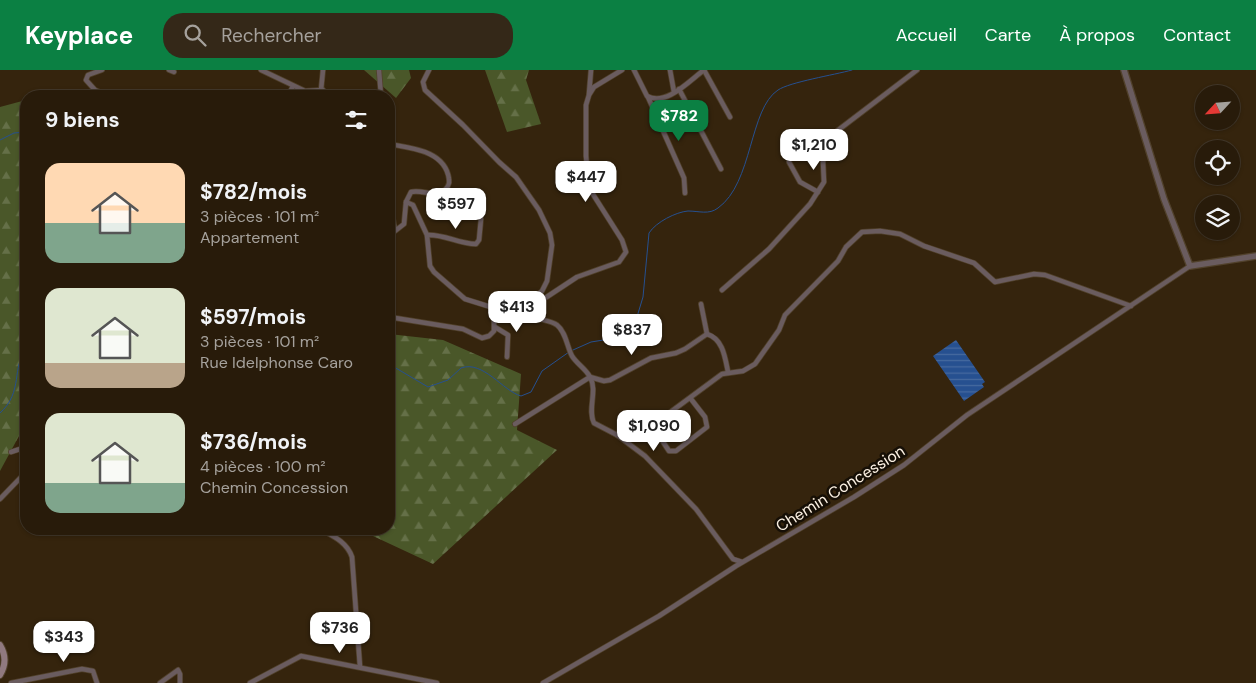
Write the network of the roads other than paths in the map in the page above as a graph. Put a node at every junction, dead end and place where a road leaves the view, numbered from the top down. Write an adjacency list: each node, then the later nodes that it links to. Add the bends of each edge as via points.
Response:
1 (102, 70): 14 (street, via 86,77)
2 (261, 70): 13 (street)
3 (323, 70): 17 (street)
4 (379, 70): 18 (street)
5 (428, 70): 38 (street, via 423,82 425,90 516,176 550,233 552,244 547,281)
6 (591, 70): 20 (street)
7 (622, 70): 20 (street)
8 (634, 70): 21 (street)
9 (670, 70): 19 (street)
10 (704, 70): 19 (street); 22 (street)
11 (917, 70): 26 (street, via 837,131 826,152 824,182)
12 (1124, 70): 33 (street, via 1164,199)
13 (293, 86): 15 (street); 16 (street)
14 (95, 90)
15 (291, 90)
16 (304, 90)
17 (321, 90)
18 (381, 90)
19 (676, 90): 21 (street, via 659,99); 25 (street)
20 (589, 94): 38 (street, via 586,105 589,188 622,240 626,252 619,262 577,277)
21 (648, 96): 27 (street, via 684,178)
22 (730, 117)
23 (395, 145): 28 (street, via 428,152 442,164 449,177 444,190 436,194 416,191)
24 (789, 162): 26 (street, via 800,182)
25 (722, 169)
26 (818, 192): 34 (street, via 769,248)
27 (685, 193)
28 (406, 202): 30 (street, via 406,219 398,230); 31 (street, via 413,205)
29 (481, 219): 31 (street, via 480,240 476,244 465,244 443,235)
30 (395, 228)
31 (426, 235): 37 (street, via 430,266 434,272 464,299)
32 (1256, 256): 33 (street)
33 (1190, 266): 36 (street, Chemin Concession)
34 (722, 290)
35 (700, 304): 41 (street)
36 (1131, 306): 43 (street, via 1046,275 1028,274 995,282 974,263 900,234 866,230 854,237 838,261 785,315 779,330 757,362 743,370); 54 (street, Chemin Concession, via 967,415 904,465)
37 (494, 308): 38 (street); 40 (street)
38 (527, 310): 44 (street, via 535,318 561,329 572,356)
39 (395, 318): 40 (street, via 463,329 482,338 489,336)
40 (495, 327): 42 (street, via 508,335)
41 (707, 334): 43 (street, via 718,342); 44 (street, via 680,351 651,358 610,380)
42 (507, 357)
43 (728, 372): 45 (street)
44 (590, 377): 46 (street); 48 (street, via 592,418 599,426)
45 (691, 399): 47 (street); 47 (street, via 705,417 707,426 676,451 668,451)
46 (515, 424)
47 (652, 425): 48 (street)
48 (617, 435): 54 (street, via 645,456 696,509 734,559)
49 (20, 449): 50 (street)
50 (11, 452)
51 (20, 478): 52 (street)
52 (0, 500)
53 (331, 535): 56 (street, via 350,549 352,557)
54 (742, 562): 64 (street, Chemin Concession, via 660,616)
55 (0, 645): 57 (main road, via 5,665)
56 (360, 667): 62 (street, via 301,656); 63 (street)
57 (0, 675)
58 (12, 683): 59 (street, via 82,669 93,671)
59 (97, 683)
60 (160, 683): 61 (street, via 178,670)
61 (180, 683)
62 (250, 683)
63 (438, 683)
64 (543, 683)

